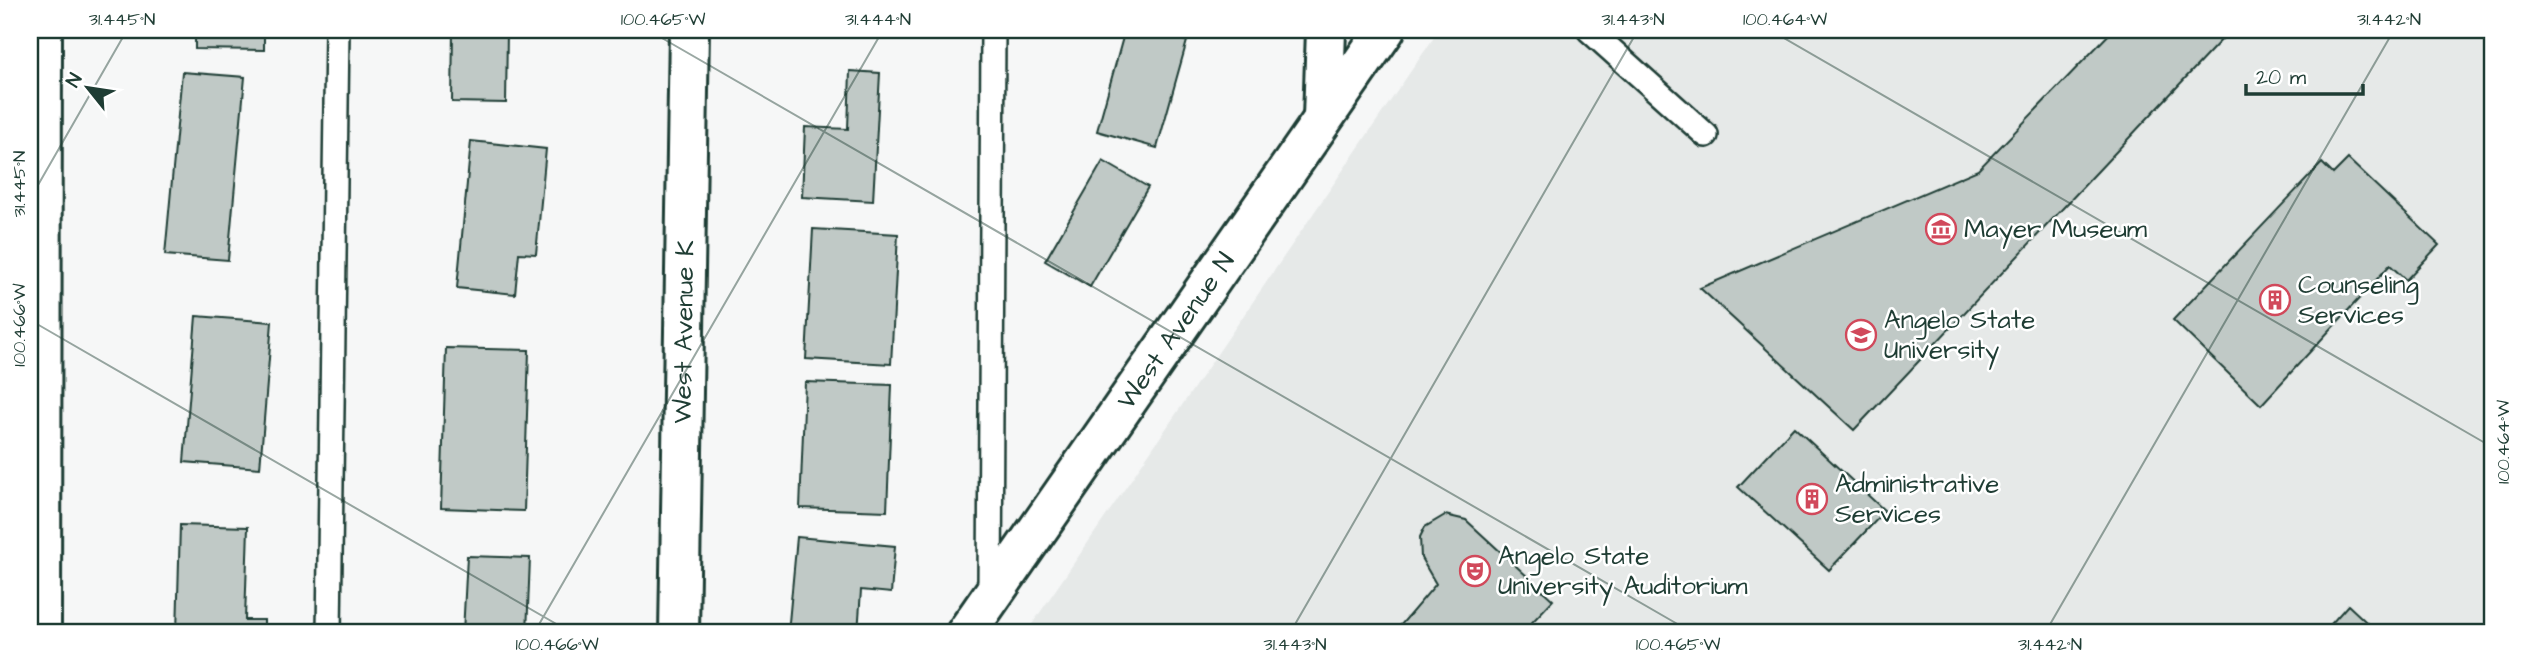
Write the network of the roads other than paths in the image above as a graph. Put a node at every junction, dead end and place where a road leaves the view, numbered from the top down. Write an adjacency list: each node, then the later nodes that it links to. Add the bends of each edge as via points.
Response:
1 (42, 30): 11 (street)
2 (337, 30): 12 (lane)
3 (689, 30): 13 (street, West Avenue K)
4 (993, 30): 10 (lane)
5 (1326, 30): 8 (street)
6 (1384, 30): 8 (street, West Avenue N)
7 (1588, 30): 9 (lane)
8 (1323, 118): 10 (street, West Avenue N)
9 (1706, 135)
10 (990, 599): 14 (street, West Avenue N)
11 (41, 633)
12 (329, 633)
13 (679, 633)
14 (966, 633)

